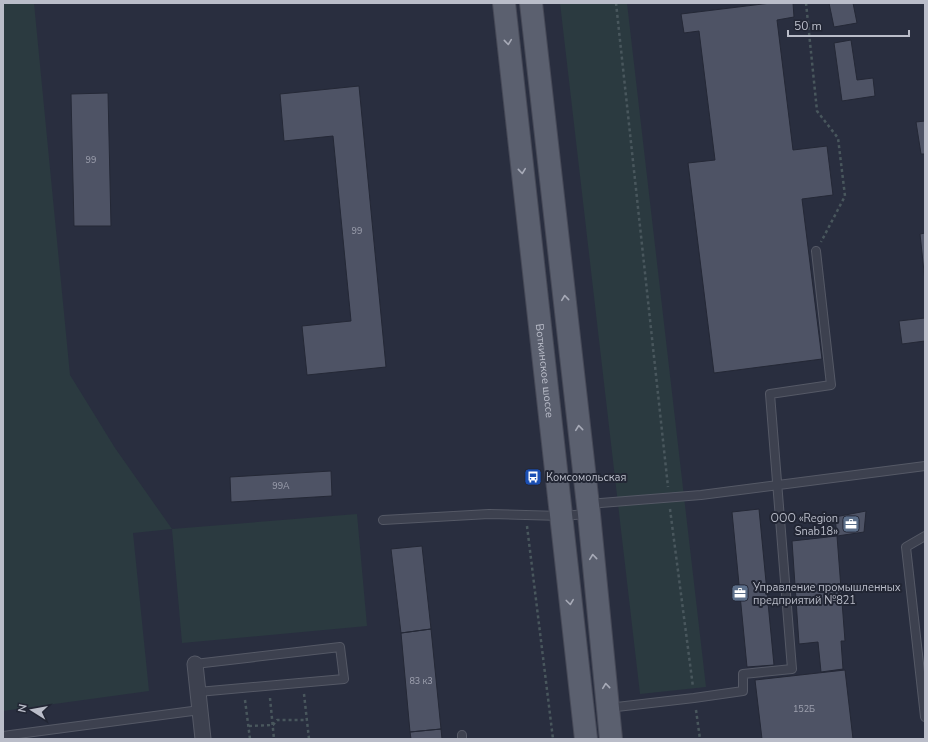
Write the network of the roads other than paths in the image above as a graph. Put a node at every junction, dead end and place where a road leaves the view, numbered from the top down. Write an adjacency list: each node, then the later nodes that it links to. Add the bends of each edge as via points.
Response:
1 (504, 3): 7 (main road, Воткинское шоссе, one-way to 7)
2 (531, 3): 6 (main road, one-way to 2)
3 (816, 251): 5 (lane, via 830,385 770,394)
4 (925, 466): 5 (lane)
5 (777, 485): 6 (lane); 12 (lane, via 792,669 743,674 743,690)
6 (588, 509): 7 (lane); 12 (main road, one-way to 6)
7 (561, 516): 8 (lane, via 489,514); 17 (main road, Воткинское шоссе, one-way to 17)
8 (383, 520)
9 (925, 536): 14 (lane, via 906,547)
10 (195, 664): 11 (street); 11 (lane, via 340,647 344,679)
11 (198, 692): 13 (street)
12 (608, 708): 18 (main road)
13 (200, 710): 15 (lane); 16 (street)
14 (925, 717)
15 (3, 736)
16 (203, 739)
17 (586, 739)
18 (612, 739)

